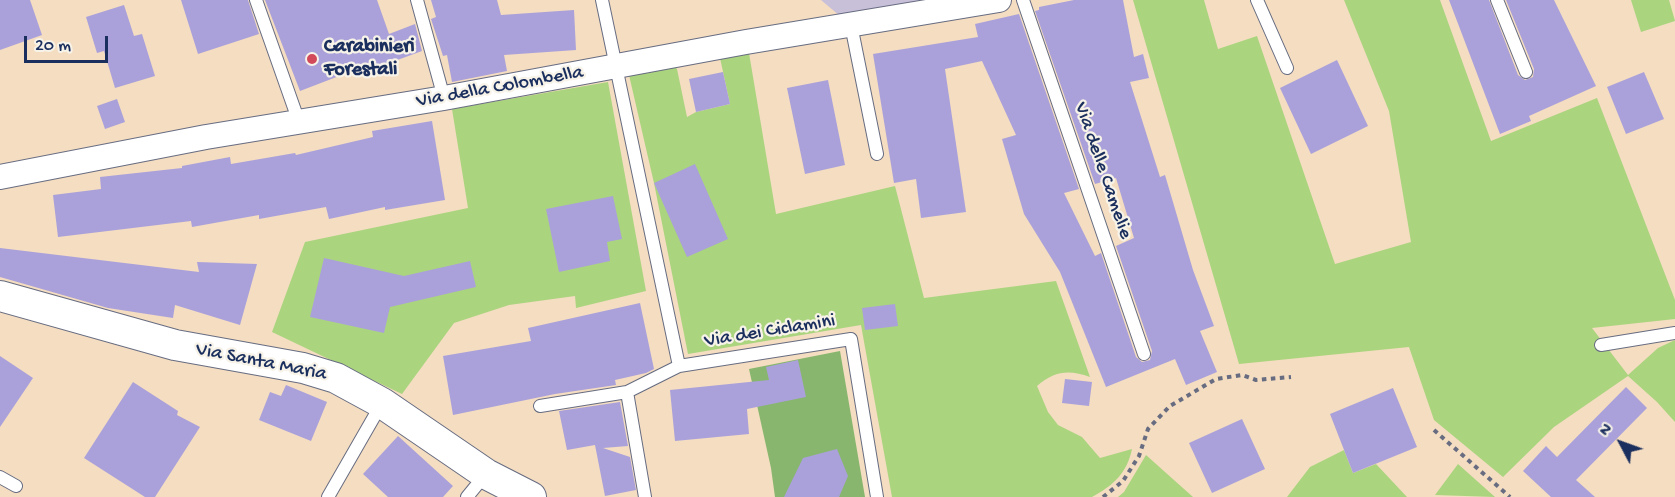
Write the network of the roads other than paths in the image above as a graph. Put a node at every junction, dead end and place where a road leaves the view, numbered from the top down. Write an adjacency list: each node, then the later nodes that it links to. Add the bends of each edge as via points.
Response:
1 (256, 0): 13 (lane)
2 (417, 0): 12 (lane)
3 (602, 0): 9 (lane)
4 (999, 0): 8 (street, Via della Colombella)
5 (1023, 0): 19 (lane, Via delle Camelie)
6 (1257, 0): 10 (lane)
7 (1497, 0): 11 (lane)
8 (850, 25): 9 (street, Via della Colombella); 14 (lane)
9 (616, 67): 12 (street, Via della Colombella); 20 (lane)
10 (1287, 68)
11 (1526, 72)
12 (444, 98): 13 (street, Via della Colombella)
13 (299, 122): 15 (street, Via della Colombella)
14 (877, 154)
15 (0, 177)
16 (0, 296): 22 (street, Via Santa Maria, via 188,348 316,371 346,382)
17 (1675, 333): 18 (lane)
18 (1601, 345)
19 (1144, 354)
20 (679, 366): 21 (lane, Via dei Ciclamini); 31 (lane, Via dei Ciclamini, via 851,339)
21 (627, 392): 23 (lane, Via dei Ciclamini); 30 (lane)
22 (382, 403): 24 (street, Via Santa Maria); 27 (lane)
23 (540, 406)
24 (486, 474): 28 (lane); 29 (street, Via Santa Maria)
25 (0, 477): 26 (lane)
26 (16, 486)
27 (328, 497)
28 (466, 497)
29 (531, 497)
30 (645, 497)
31 (877, 497)

